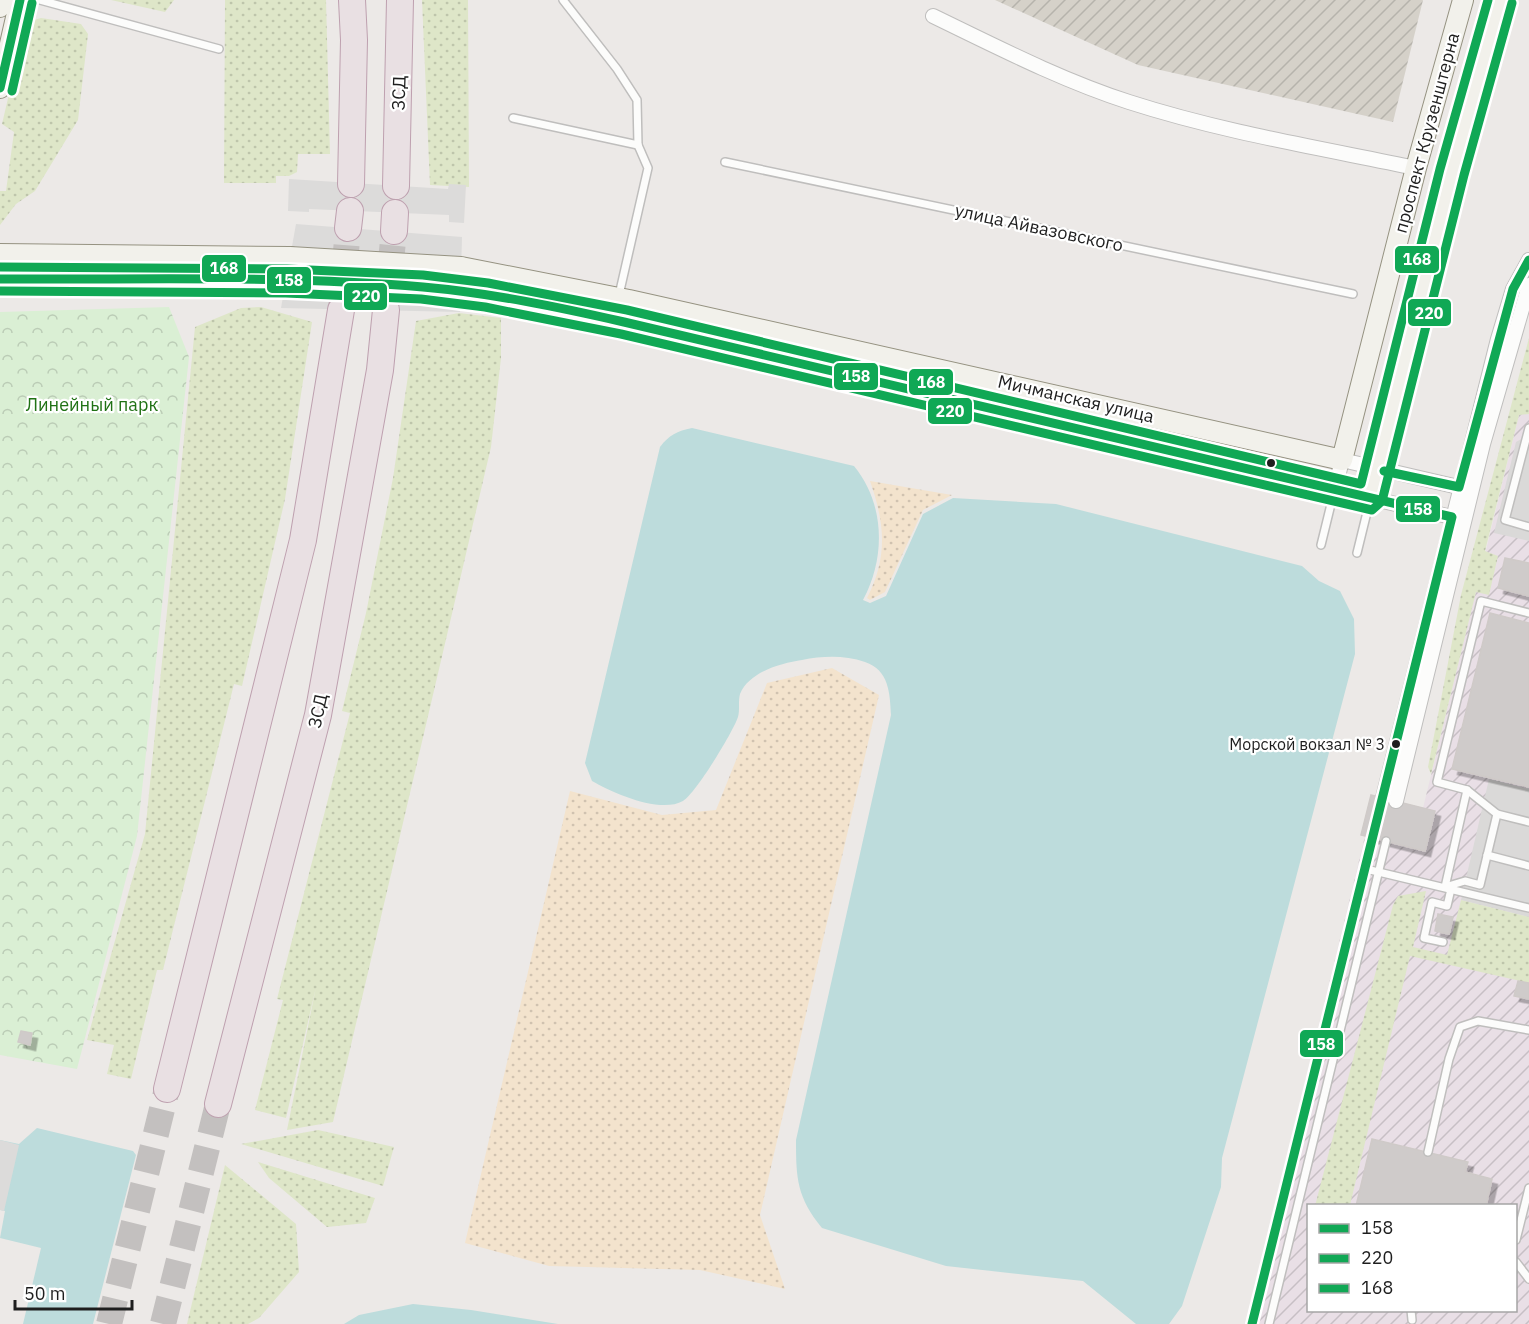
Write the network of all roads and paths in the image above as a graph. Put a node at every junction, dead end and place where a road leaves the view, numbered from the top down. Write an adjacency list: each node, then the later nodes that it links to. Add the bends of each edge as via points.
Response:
1 (2, 0): 8 (main road)
2 (40, 0): 10 (lane)
3 (352, 0): 16 (highway)
4 (400, 0): 17 (highway, ЗСД)
5 (563, 0): 13 (lane, via 637,100)
6 (1463, 0): 15 (main road, проспект Крузенштерна)
7 (1500, 0): 28 (main road, проспект Крузенштерна, via 1452,172)
8 (9, 9): 11 (main road)
9 (933, 16): 15 (street, via 1045,70 1127,101 1244,132)
10 (219, 48)
11 (0, 88)
12 (513, 118): 13 (lane)
13 (638, 145): 23 (lane, via 648,168)
14 (724, 162): 22 (lane, улица Айвазовского)
15 (1416, 168): 27 (main road, проспект Крузенштерна)
16 (351, 184)
17 (396, 186)
18 (0, 254): 23 (main road, Мичманская улица, bridge, via 290,257 461,267)
19 (1528, 264): 30 (street, via 1513,289 1498,339)
20 (0, 279): 29 (main road, Мичманская улица, bridge, via 286,281 460,291 624,322)
21 (1529, 285): 30 (street)
22 (1353, 294)
23 (619, 297): 27 (main road, Мичманская улица)
24 (341, 310): 53 (highway, via 303,540)
25 (386, 310): 54 (highway, ЗСД, via 378,382 318,715)
26 (1529, 428): 33 (lane, via 1505,520)
27 (1342, 460): 28 (street, Мичманская улица); 29 (street, проспект Крузенштерна)
28 (1378, 469): 30 (street, Мичманская улица); 31 (main road, проспект Крузенштерна)
29 (1335, 489): 31 (main road, Мичманская улица); 34 (lane, проспект Крузенштерна)
30 (1465, 489): 32 (street)
31 (1370, 498): 32 (street, Мичманская улица); 35 (lane, проспект Крузенштерна)
32 (1458, 518): 38 (street)
33 (1529, 527)
34 (1321, 545)
35 (1357, 553)
36 (1529, 613): 37 (lane, via 1480,601 1437,782)
37 (1467, 790): 39 (lane); 48 (lane)
38 (1389, 800)
39 (1497, 814): 40 (lane); 43 (lane)
40 (1529, 822)
41 (1373, 838): 45 (lane)
42 (1386, 841): 46 (lane)
43 (1487, 855): 44 (lane); 47 (lane)
44 (1529, 866)
45 (1366, 869): 46 (lane); 62 (lane)
46 (1378, 872): 48 (lane); 63 (lane)
47 (1480, 885): 48 (lane, via 1465,881); 49 (lane)
48 (1448, 888): 49 (lane); 51 (lane, via 1447,906 1432,902 1424,938)
49 (1478, 895): 50 (lane)
50 (1529, 908)
51 (1443, 942)
52 (1529, 1030): 55 (lane, via 1478,1021 1460,1028)
53 (166, 1089)
54 (218, 1104)
55 (1428, 1152)
56 (1529, 1188): 57 (lane)
57 (1517, 1233)
58 (1517, 1264): 59 (lane)
59 (1529, 1279)
60 (1411, 1312): 61 (lane)
61 (1412, 1320)
62 (1252, 1324)
63 (1269, 1324)

